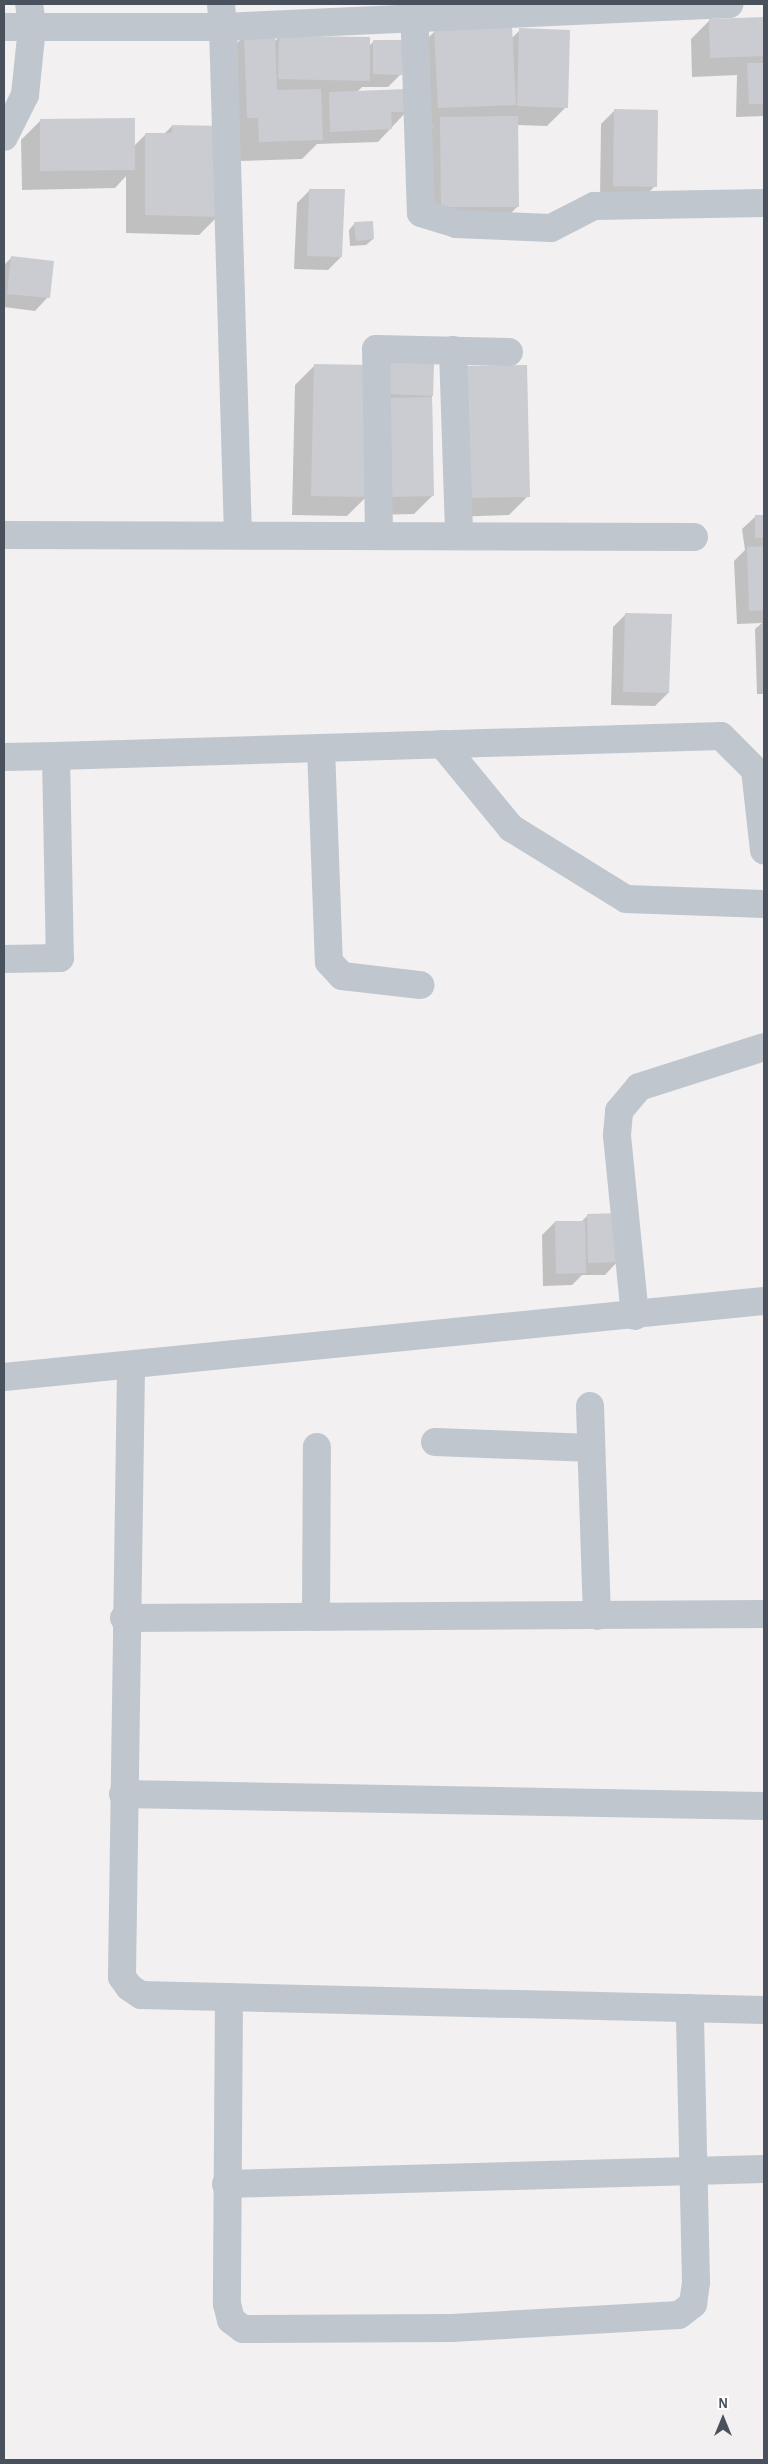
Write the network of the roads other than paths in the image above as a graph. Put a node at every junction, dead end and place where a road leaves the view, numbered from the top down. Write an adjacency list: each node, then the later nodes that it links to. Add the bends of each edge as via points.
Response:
1 (729, 4): 2 (street)
2 (414, 12): 4 (street); 7 (street, via 421,213 456,224 551,228 594,206)
3 (30, 15): 4 (street); 5 (street); 6 (street, via 25,94)
4 (222, 16): 11 (street)
5 (4, 27)
6 (4, 137)
7 (764, 203)
8 (453, 350): 9 (street); 12 (street, via 376,349); 13 (street)
9 (509, 352)
10 (4, 535): 11 (street)
11 (238, 535): 12 (street)
12 (378, 535): 13 (street)
13 (459, 535): 14 (street)
14 (694, 537)
15 (442, 744): 16 (street); 19 (street, via 721,736 755,770); 20 (street, via 511,828 626,899)
16 (321, 748): 17 (street); 22 (street, via 329,962 342,976)
17 (56, 756): 18 (street); 21 (street, via 60,958)
18 (4, 757)
19 (764, 850)
20 (764, 904)
21 (4, 959)
22 (420, 985)
23 (764, 1047): 25 (street, via 639,1087 618,1111 617,1135)
24 (764, 1301): 25 (street)
25 (635, 1316): 26 (street)
26 (131, 1368): 27 (street); 35 (street)
27 (4, 1377)
28 (590, 1406): 31 (street)
29 (435, 1442): 31 (street)
30 (318, 1447): 34 (street)
31 (591, 1448): 33 (street)
32 (764, 1614): 33 (street)
33 (597, 1616): 34 (street)
34 (316, 1617): 35 (street)
35 (124, 1618): 36 (street)
36 (123, 1794): 37 (street); 38 (street, via 122,1977 141,1995)
37 (764, 1806)
38 (229, 1996): 39 (street); 43 (street)
39 (690, 2008): 40 (street); 42 (street)
40 (764, 2010)
41 (764, 2169): 42 (street)
42 (694, 2170): 43 (street); 43 (street, via 696,2282 693,2304 679,2315 452,2328 243,2329 231,2320 226,2304)
43 (226, 2184)

